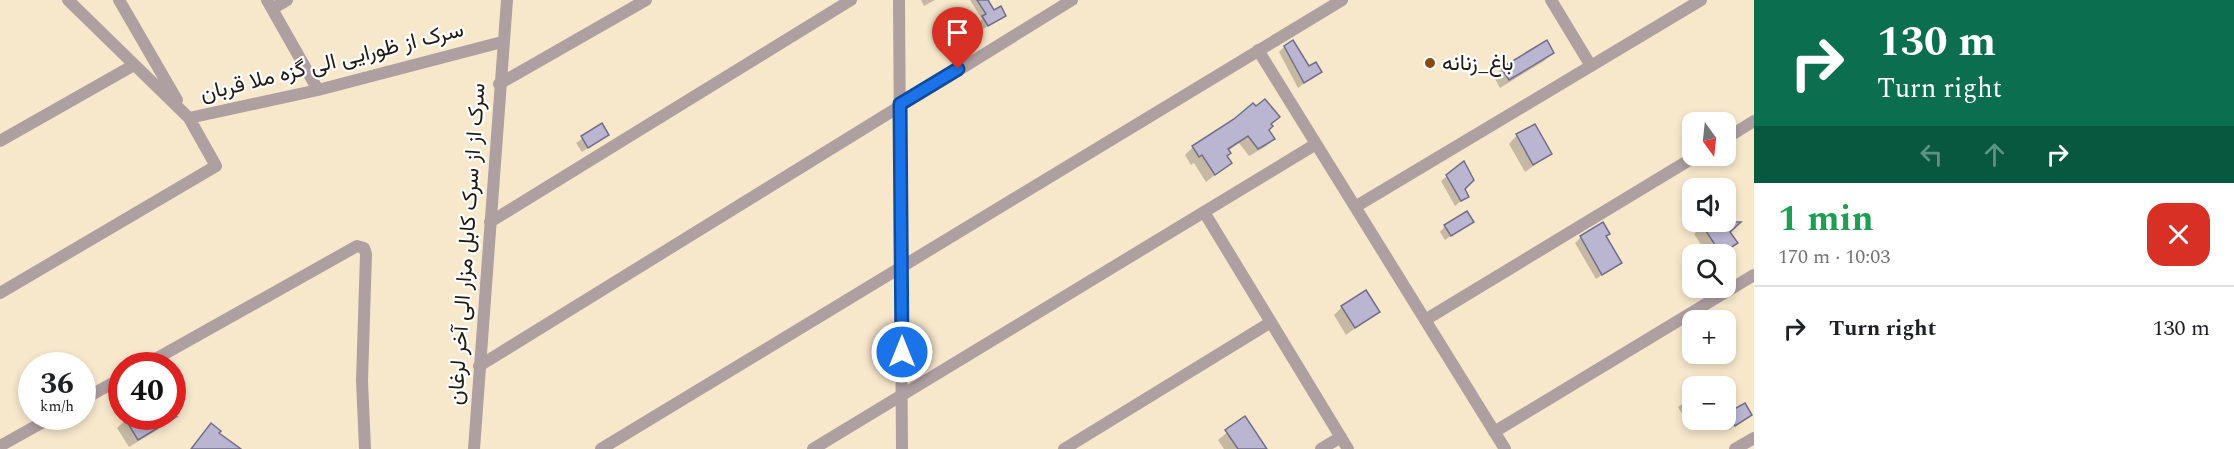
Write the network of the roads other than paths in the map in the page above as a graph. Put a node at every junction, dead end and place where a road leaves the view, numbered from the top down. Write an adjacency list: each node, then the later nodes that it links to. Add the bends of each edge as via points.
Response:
1 (68, 0): 15 (street, سرک از ظورایی الی گزه ملا قربان)
2 (119, 0): 20 (street)
3 (287, 0): 12 (street)
4 (507, 0): 13 (street)
5 (646, 0): 17 (street)
6 (851, 0): 28 (street)
7 (899, 0): 19 (street)
8 (1072, 0): 19 (street)
9 (1342, 0): 14 (street)
10 (1551, 0): 16 (street)
11 (1701, 0): 16 (street)
12 (269, 4): 18 (street)
13 (502, 42): 17 (street, سرک از از سرک کابل مزار الی آخر لرغان); 18 (street, سرک از ظورایی الی گزه ملا قربان)
14 (1258, 50): 24 (street); 29 (street)
15 (134, 65): 20 (street, سرک از ظورایی الی گزه ملا قربان); 23 (street)
16 (1591, 66): 26 (street)
17 (500, 84): 28 (street, سرک از از سرک کابل مزار الی آخر لرغان)
18 (318, 90): 20 (street, سرک از ظورایی الی گزه ملا قربان)
19 (900, 104): 29 (street); 35 (street)
20 (185, 114): 31 (street, via 216,166)
21 (1754, 121): 22 (street)
22 (1736, 132)
23 (0, 141)
24 (1316, 144): 26 (street); 27 (street)
25 (1682, 164): 32 (street)
26 (1355, 207): 32 (street)
27 (1204, 212): 33 (street); 36 (street)
28 (490, 222): 35 (street, سرک از از سرک کابل مزار الی آخر لرغان)
29 (902, 266): 36 (street); 44 (street)
30 (1754, 275): 38 (street)
31 (0, 293)
32 (1425, 320): 38 (street)
33 (1271, 322): 39 (street); 47 (street)
34 (168, 352): 42 (street, via 357,246 364,248)
35 (479, 366): 43 (street, سرک از از سرک کابل مزار الی آخر لرغان)
36 (902, 395): 45 (street); 46 (street)
37 (29, 430): 41 (street)
38 (1494, 432): 50 (street)
39 (1341, 437): 48 (street); 49 (street)
40 (1754, 438): 51 (street)
41 (0, 446)
42 (365, 449)
43 (474, 449)
44 (601, 449)
45 (813, 449)
46 (902, 449)
47 (1064, 449)
48 (1321, 449)
49 (1348, 449)
50 (1505, 449)
51 (1735, 449)

